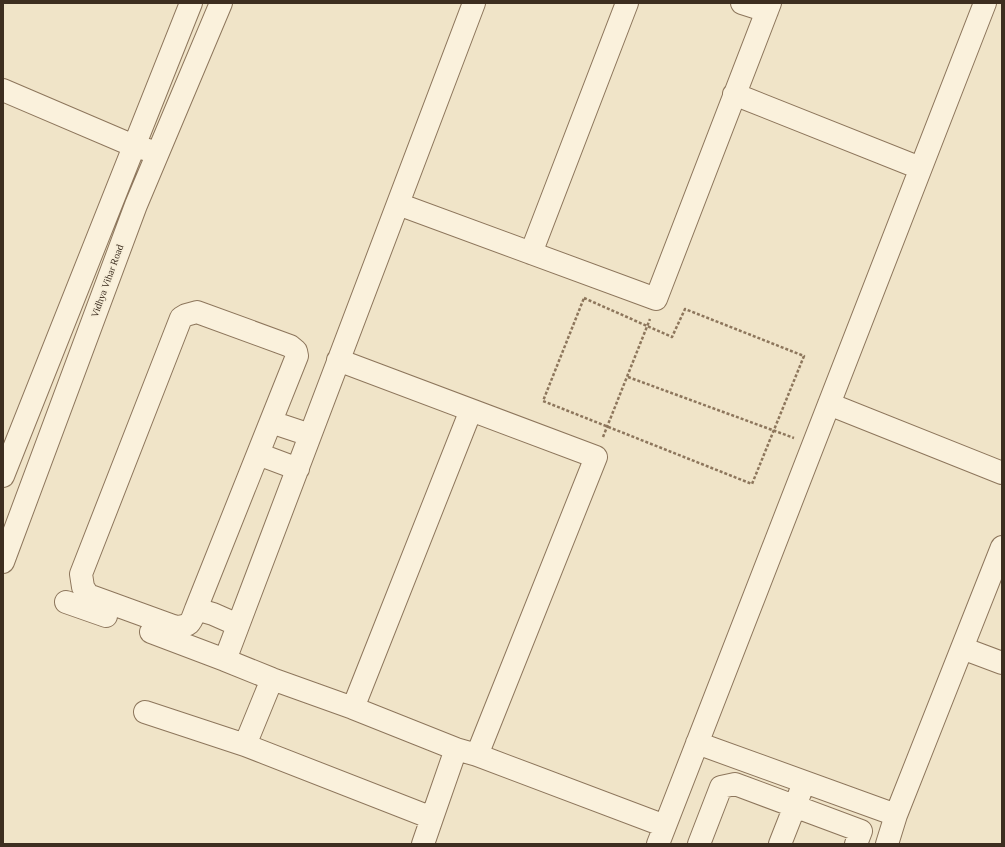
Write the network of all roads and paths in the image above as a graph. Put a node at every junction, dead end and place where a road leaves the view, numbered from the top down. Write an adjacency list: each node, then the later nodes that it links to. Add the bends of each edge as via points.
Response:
1 (191, 3): 10 (street)
2 (221, 3): 11 (street, Vidhya Vihar Road)
3 (474, 3): 13 (street)
4 (627, 3): 14 (street)
5 (742, 3): 7 (street)
6 (985, 3): 12 (street)
7 (768, 7): 9 (street)
8 (3, 90): 10 (street)
9 (734, 94): 12 (street); 14 (street, via 656,299)
10 (134, 146): 11 (street); 29 (street)
11 (157, 153): 31 (street, Vidhya Vihar Road)
12 (920, 168): 18 (street)
13 (398, 204): 14 (street); 16 (street)
14 (531, 253)
15 (648, 326): 17 (path); 21 (path, via 584,298 543,401); 22 (path, via 672,337 685,309 804,356)
16 (338, 360): 19 (street); 23 (street)
17 (628, 377): 21 (path); 22 (path)
18 (829, 404): 24 (street); 28 (street)
19 (471, 410): 26 (street); 39 (street)
20 (271, 422): 23 (street); 25 (street); 33 (street, via 297,356 296,351 290,346 197,312 181,318 81,574 82,587 88,595 176,628 191,622)
21 (607, 427): 22 (path, via 752,484); 26 (path)
22 (774, 431): 24 (path)
23 (310, 435): 27 (street)
24 (813, 445): 41 (street)
25 (258, 454): 27 (street); 33 (street)
26 (596, 457): 44 (street)
27 (298, 468): 34 (street)
28 (1002, 473)
29 (3, 476)
30 (1002, 546): 35 (street)
31 (3, 562)
32 (66, 602): 36 (street)
33 (196, 609): 34 (street)
34 (238, 625): 36 (street)
35 (962, 648): 37 (street); 47 (street)
36 (225, 660): 38 (street)
37 (1002, 662)
38 (272, 679): 39 (street); 42 (street)
39 (353, 708): 43 (street)
40 (145, 712): 42 (street)
41 (697, 743): 45 (street); 49 (street)
42 (245, 746): 48 (street)
43 (456, 749): 44 (street); 48 (street)
44 (477, 755): 49 (street)
45 (804, 782): 46 (street); 47 (street)
46 (795, 806): 51 (street, via 734,784 721,787); 52 (street); 53 (street, via 861,831)
47 (896, 815): 54 (street)
48 (432, 818): 50 (street)
49 (661, 835)
50 (423, 844)
51 (699, 844)
52 (780, 844)
53 (856, 844)
54 (887, 844)

